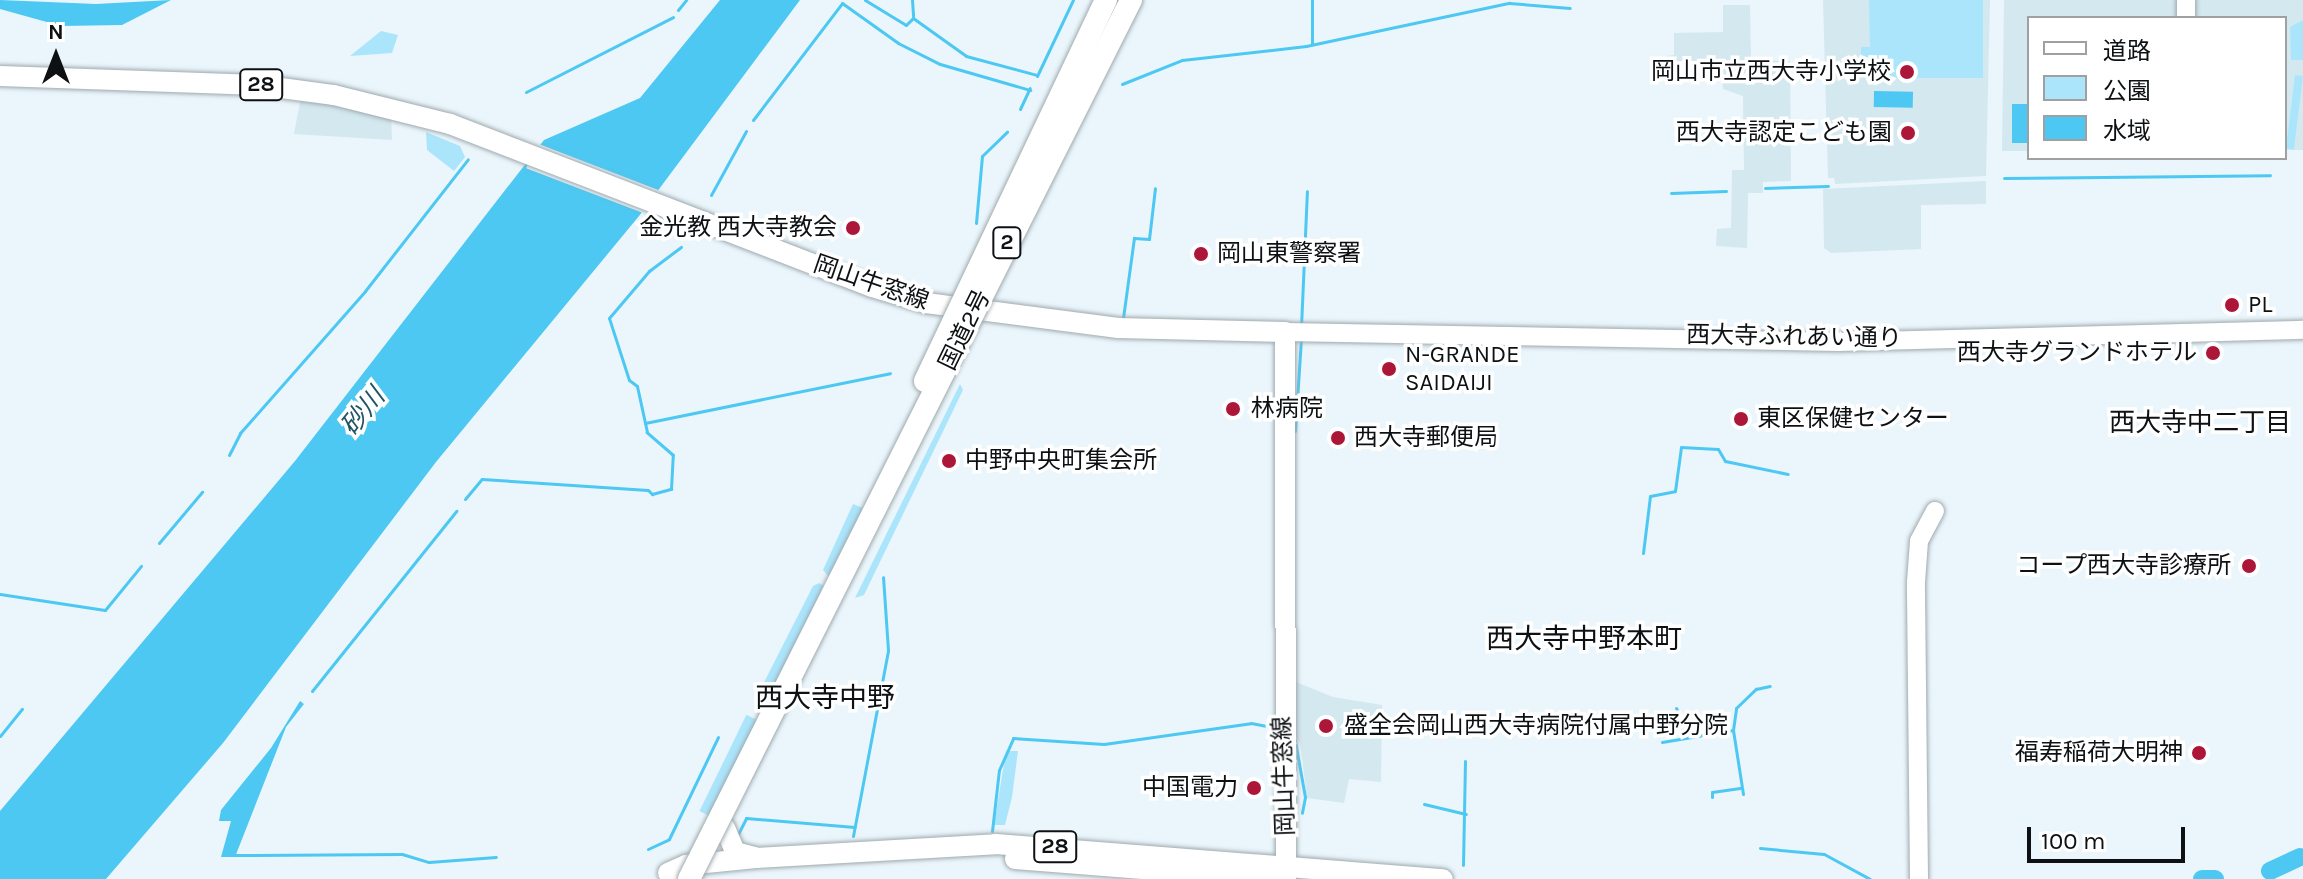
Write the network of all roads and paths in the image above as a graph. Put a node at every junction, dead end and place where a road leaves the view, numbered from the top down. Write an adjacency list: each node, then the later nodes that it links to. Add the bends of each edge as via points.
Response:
1 (1106, 0): 6 (highway, 国道2号 / 2, bridge, via 942,341)
2 (1131, 0): 6 (highway, 国道2号 / 2, bridge, via 918,427)
3 (0, 76): 5 (main road, 岡山牛窓線 / 28, via 301,90 400,109 872,287 942,307 1118,328)
4 (2303, 330): 5 (street, 西大寺ふれあい通り, via 1838,342)
5 (1295, 332): 11 (main road, 岡山牛窓線)
6 (882, 486): 10 (highway, 国道2号 / 2, bridge)
7 (1935, 511): 15 (street, via 1919,541 1916,582)
8 (725, 828): 9 (main road, via 735,852)
9 (756, 858): 10 (main road, 岡山牛窓線 / 28); 11 (main road, 岡山牛窓線 / 28, via 996,844)
10 (680, 866): 12 (main road, 28)
11 (1286, 872): 14 (main road, 岡山牛窓線 / 28)
12 (718, 876): 13 (main road, 28, via 987,858)
13 (1270, 879)
14 (1443, 879)
15 (1919, 879)

